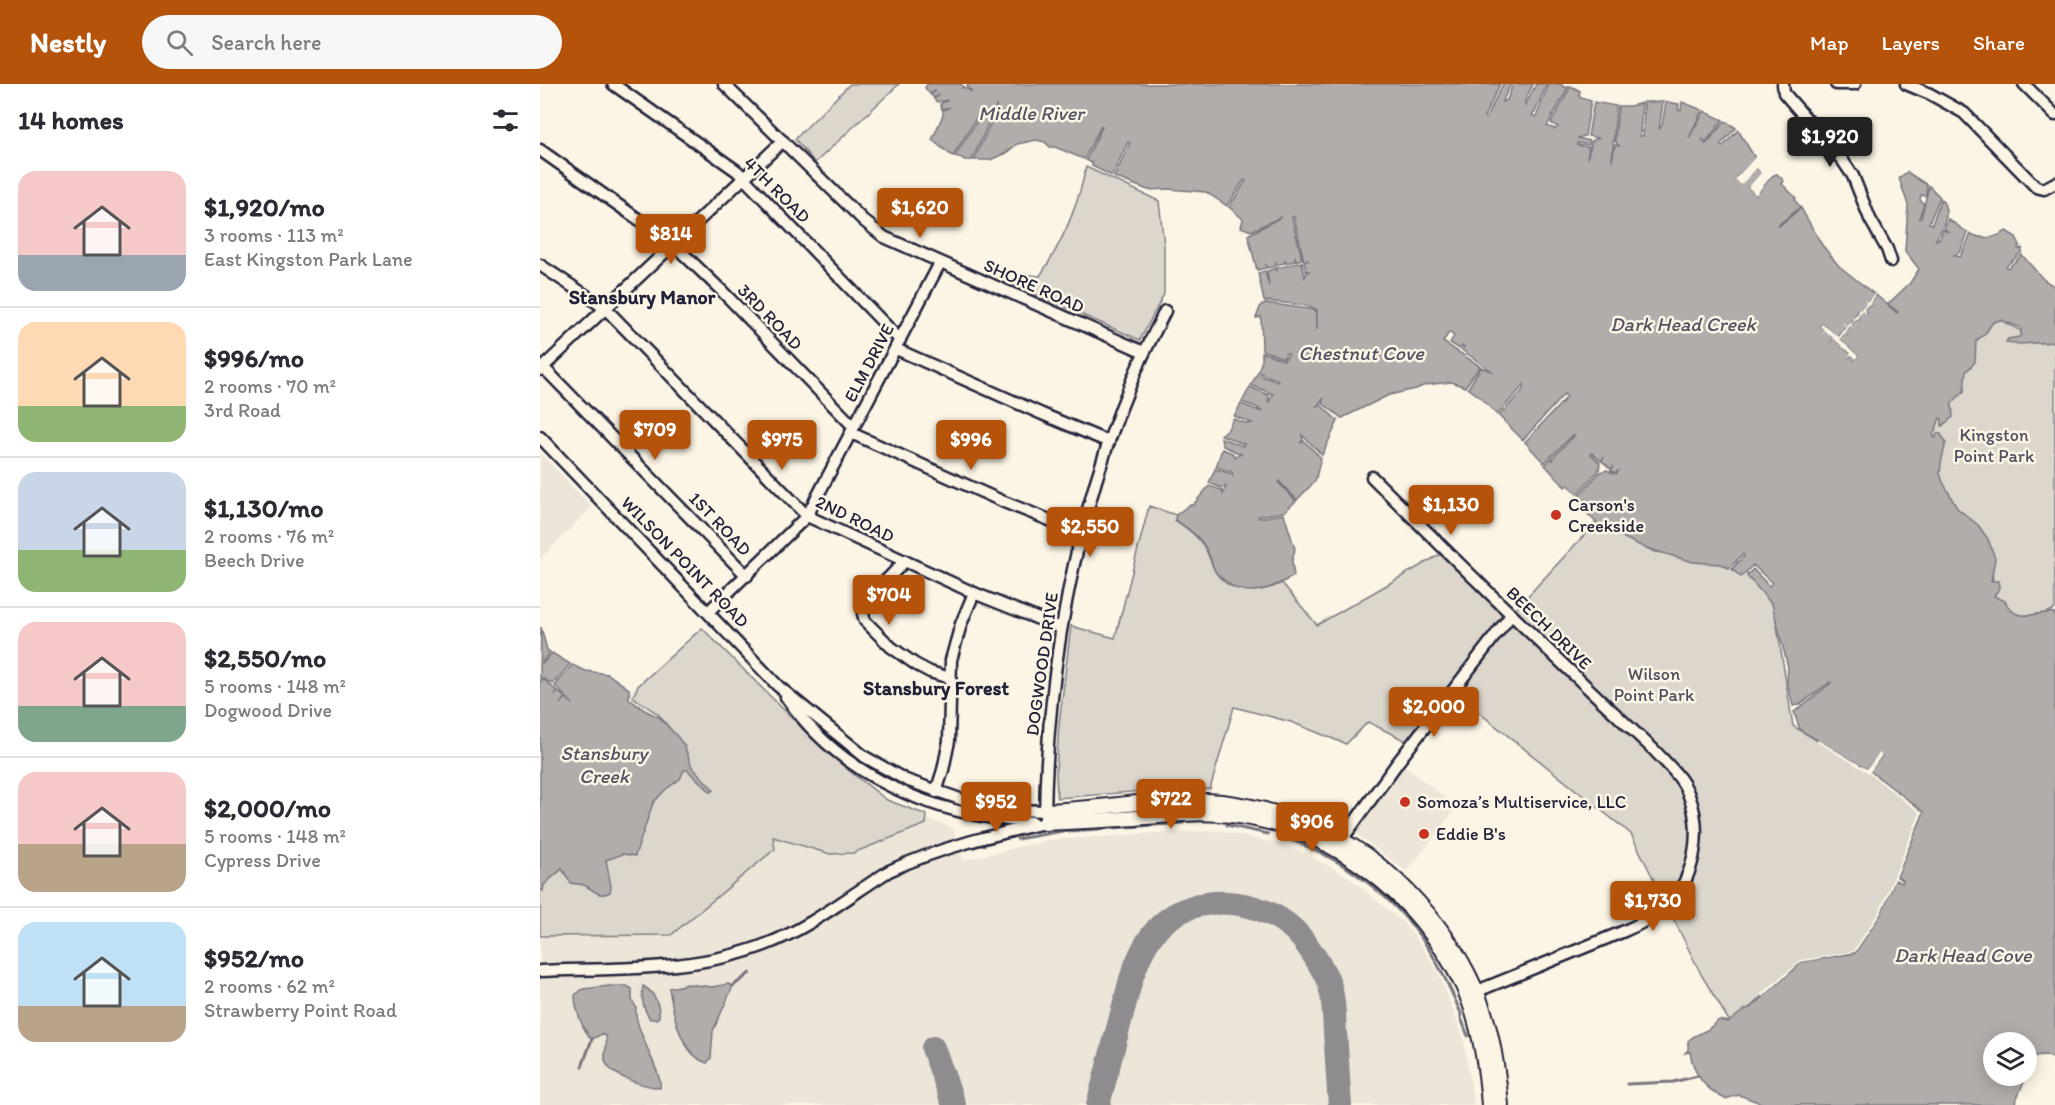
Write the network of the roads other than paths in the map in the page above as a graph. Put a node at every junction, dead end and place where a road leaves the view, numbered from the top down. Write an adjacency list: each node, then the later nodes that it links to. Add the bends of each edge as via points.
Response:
1 (613, 84): 11 (street, 4TH ROAD)
2 (724, 84): 9 (street, SHORE ROAD)
3 (1783, 84): 14 (street, via 1787,97 1853,176)
4 (1836, 84): 5 (street)
5 (1855, 84)
6 (1906, 84): 12 (street, via 1964,113 2036,187 2044,189)
7 (2024, 84): 8 (street)
8 (2055, 115)
9 (783, 141): 11 (street); 15 (street, SHORE ROAD, via 873,229)
10 (540, 150): 13 (street, 3RD ROAD)
11 (743, 178): 13 (street); 19 (street, 4TH ROAD)
12 (2055, 183)
13 (672, 243): 17 (street); 22 (street, 3RD ROAD)
14 (1891, 261)
15 (940, 263): 19 (street, ELM DRIVE); 20 (street, SHORE ROAD)
16 (542, 270): 17 (street, 2ND ROAD)
17 (605, 308): 21 (street); 26 (street, 2ND ROAD)
18 (1165, 311): 20 (street, DOGWOOD DRIVE)
19 (898, 345): 22 (street, ELM DRIVE); 24 (street, 4TH ROAD)
20 (1144, 352): 24 (street, DOGWOOD DRIVE)
21 (541, 368): 29 (street, 1ST ROAD)
22 (852, 430): 26 (street, ELM DRIVE); 27 (street, 3RD ROAD, via 1004,502)
23 (540, 437): 31 (street, WILSON POINT ROAD)
24 (1109, 442): 27 (street, DOGWOOD DRIVE)
25 (1372, 477): 32 (street, BEECH DRIVE)
26 (807, 516): 28 (street, 2ND ROAD); 29 (street, ELM DRIVE)
27 (1082, 533): 33 (street, DOGWOOD DRIVE)
28 (905, 561): 30 (street, 2ND ROAD); 34 (street, via 868,599 865,621 915,664)
29 (747, 576): 31 (street, ELM DRIVE)
30 (975, 593): 33 (street, 2ND ROAD); 34 (street, via 961,624)
31 (708, 612): 35 (street, WILSON POINT ROAD)
32 (1511, 615): 38 (street); 40 (street, BEECH DRIVE, via 1674,771 1692,805 1695,849 1682,884 1654,916)
33 (1061, 628): 37 (street, DOGWOOD DRIVE, via 1049,724)
34 (950, 678): 36 (street, via 949,741)
35 (778, 686): 36 (street, WILSON POINT ROAD, via 865,757); 37 (street, WILSON POINT ROAD, via 815,733 883,783 953,809 996,818)
36 (936, 792): 37 (street, WILSON POINT ROAD)
37 (1045, 817): 38 (street, WILSON POINT ROAD, via 1178,802 1219,802 1276,814); 39 (street, via 906,863 787,935 747,951 688,964)
38 (1339, 844): 40 (street, WILSON POINT ROAD, via 1388,874 1421,906 1451,944)
39 (540, 971)
40 (1471, 994): 41 (street, WILSON POINT ROAD); 42 (street, WILSON POINT ROAD, via 1493,1045)
41 (1489, 1105)
42 (1501, 1105)

